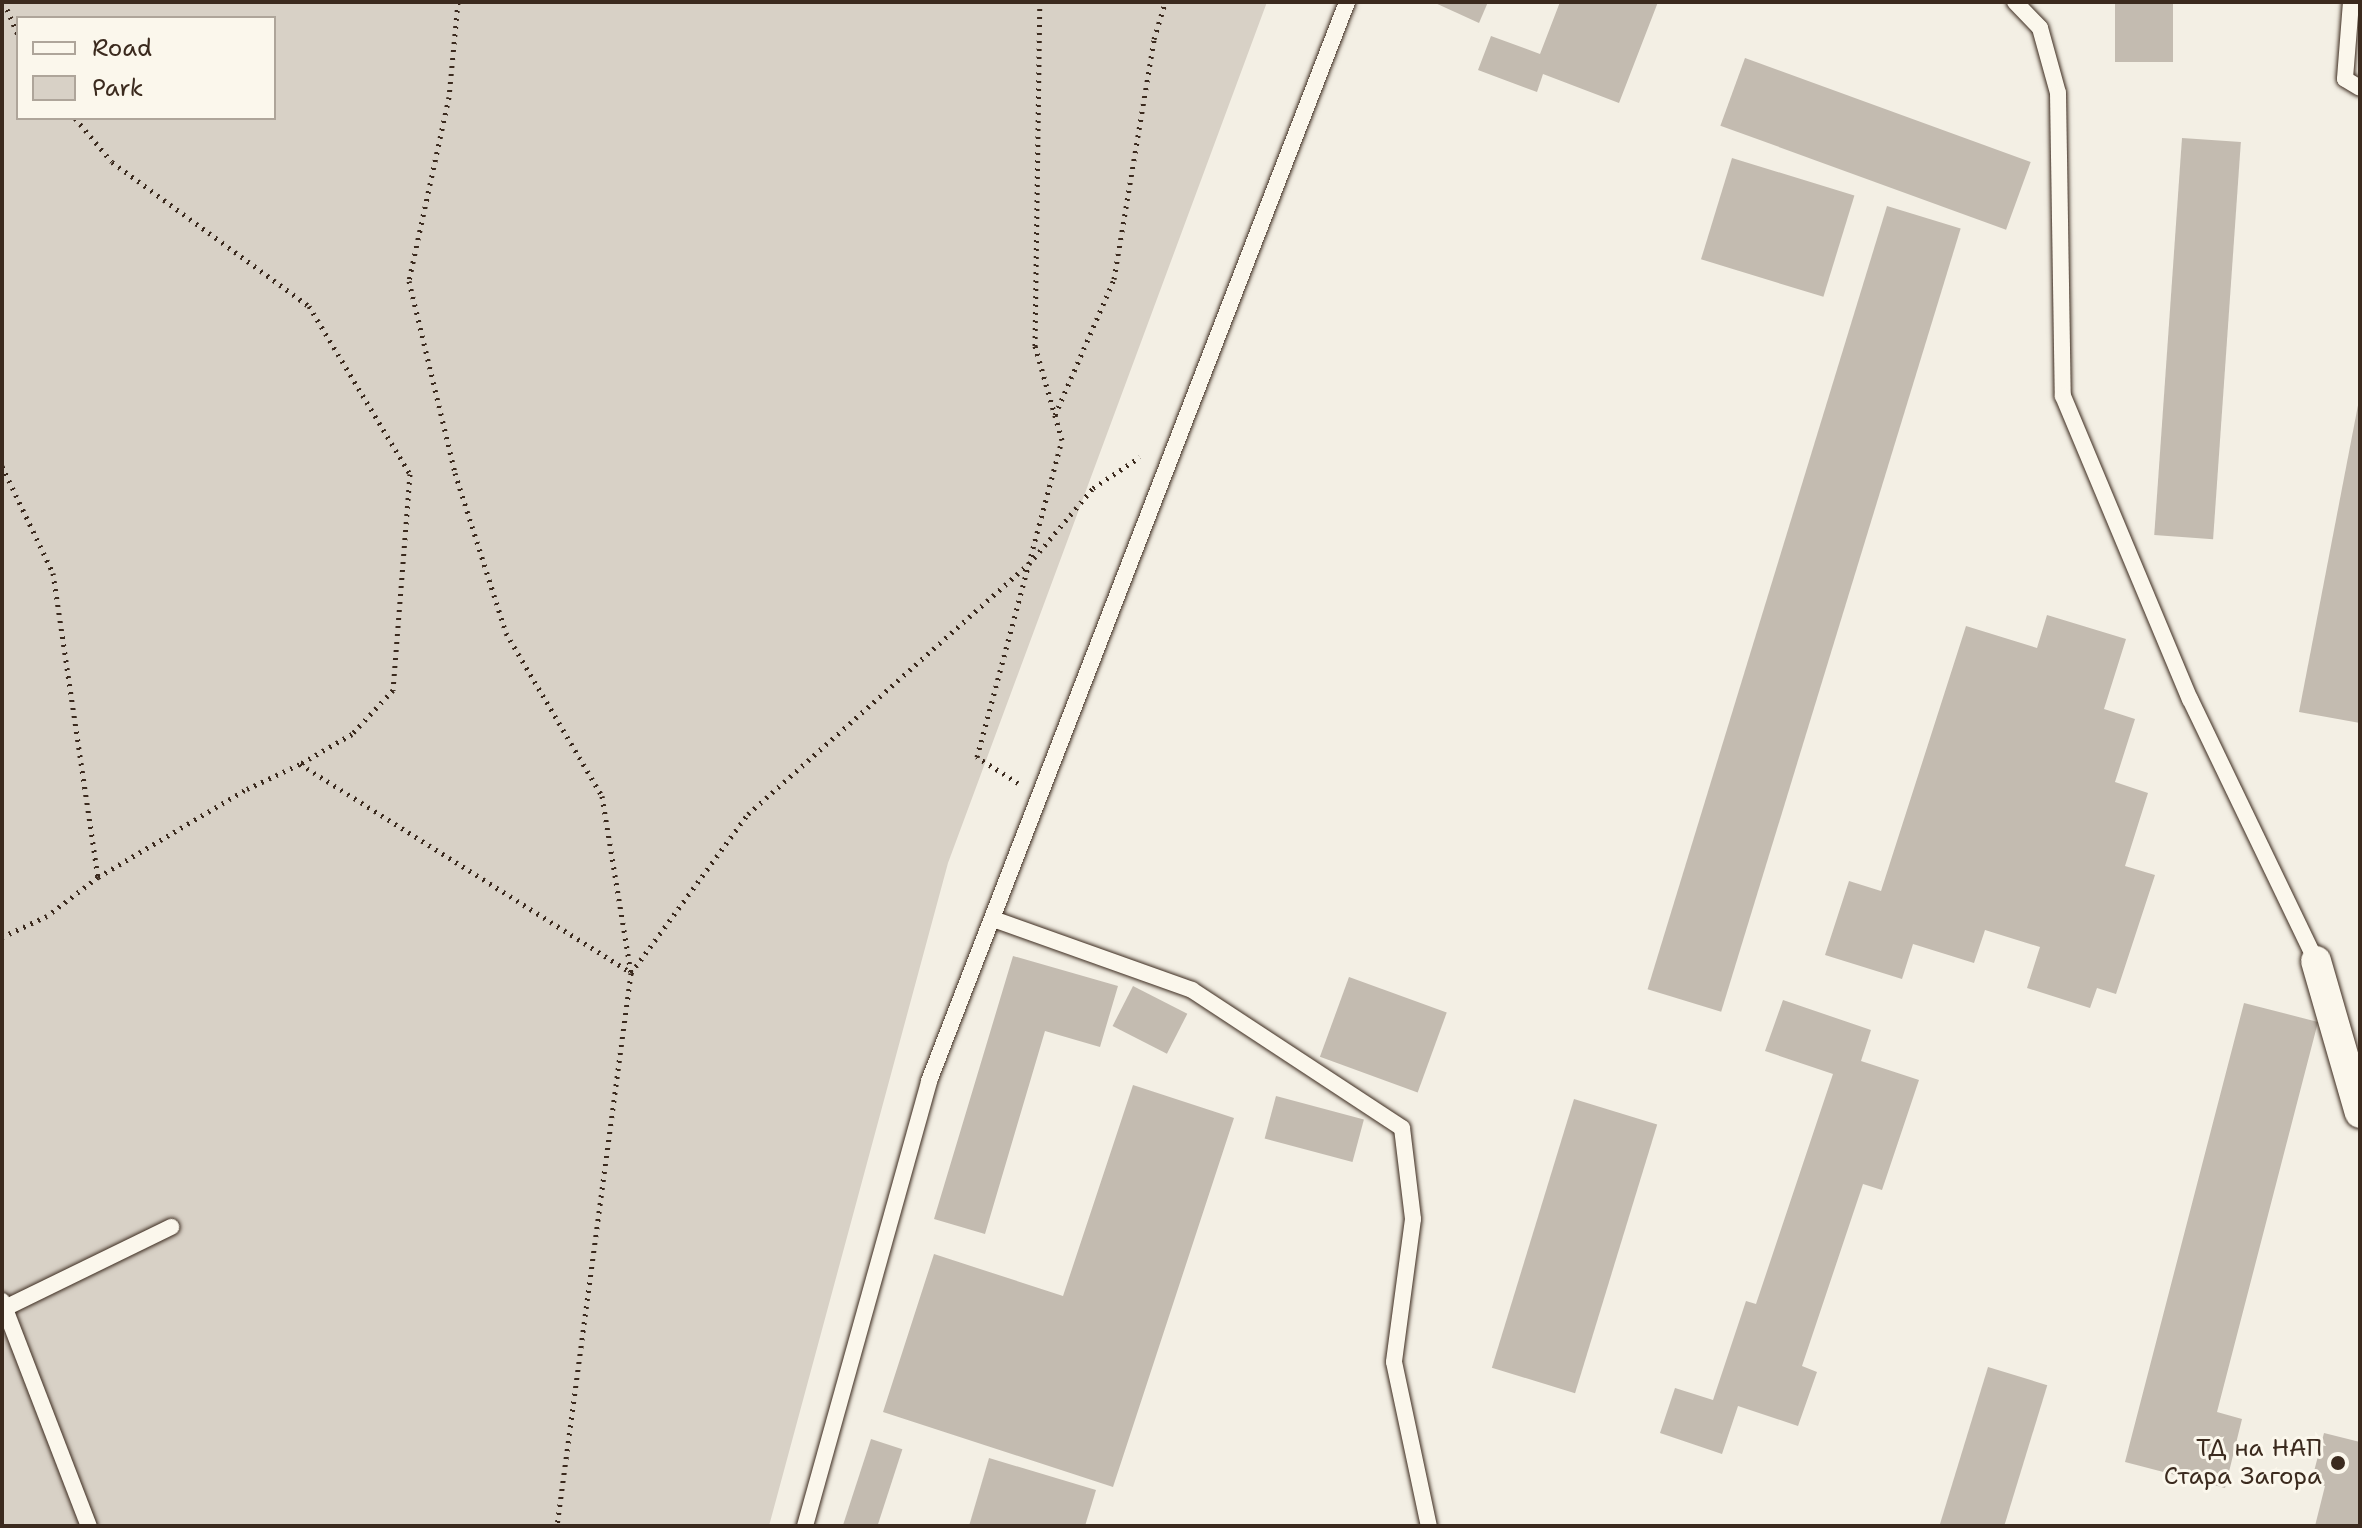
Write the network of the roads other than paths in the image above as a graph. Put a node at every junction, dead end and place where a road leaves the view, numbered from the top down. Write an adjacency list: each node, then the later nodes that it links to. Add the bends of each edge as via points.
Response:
1 (1347, 2): 5 (lane)
2 (2015, 2): 6 (lane, via 2040,28 2058,93 2063,396 2190,699)
3 (2351, 2): 4 (lane, via 2345,79)
4 (2360, 88)
5 (993, 919): 11 (lane, via 929,1081); 12 (lane, via 1192,990 1402,1128 1413,1219 1394,1362)
6 (2316, 961): 7 (street)
7 (2360, 1113)
8 (171, 1227): 9 (lane)
9 (3, 1305): 10 (lane)
10 (89, 1526)
11 (805, 1526)
12 (1429, 1526)

